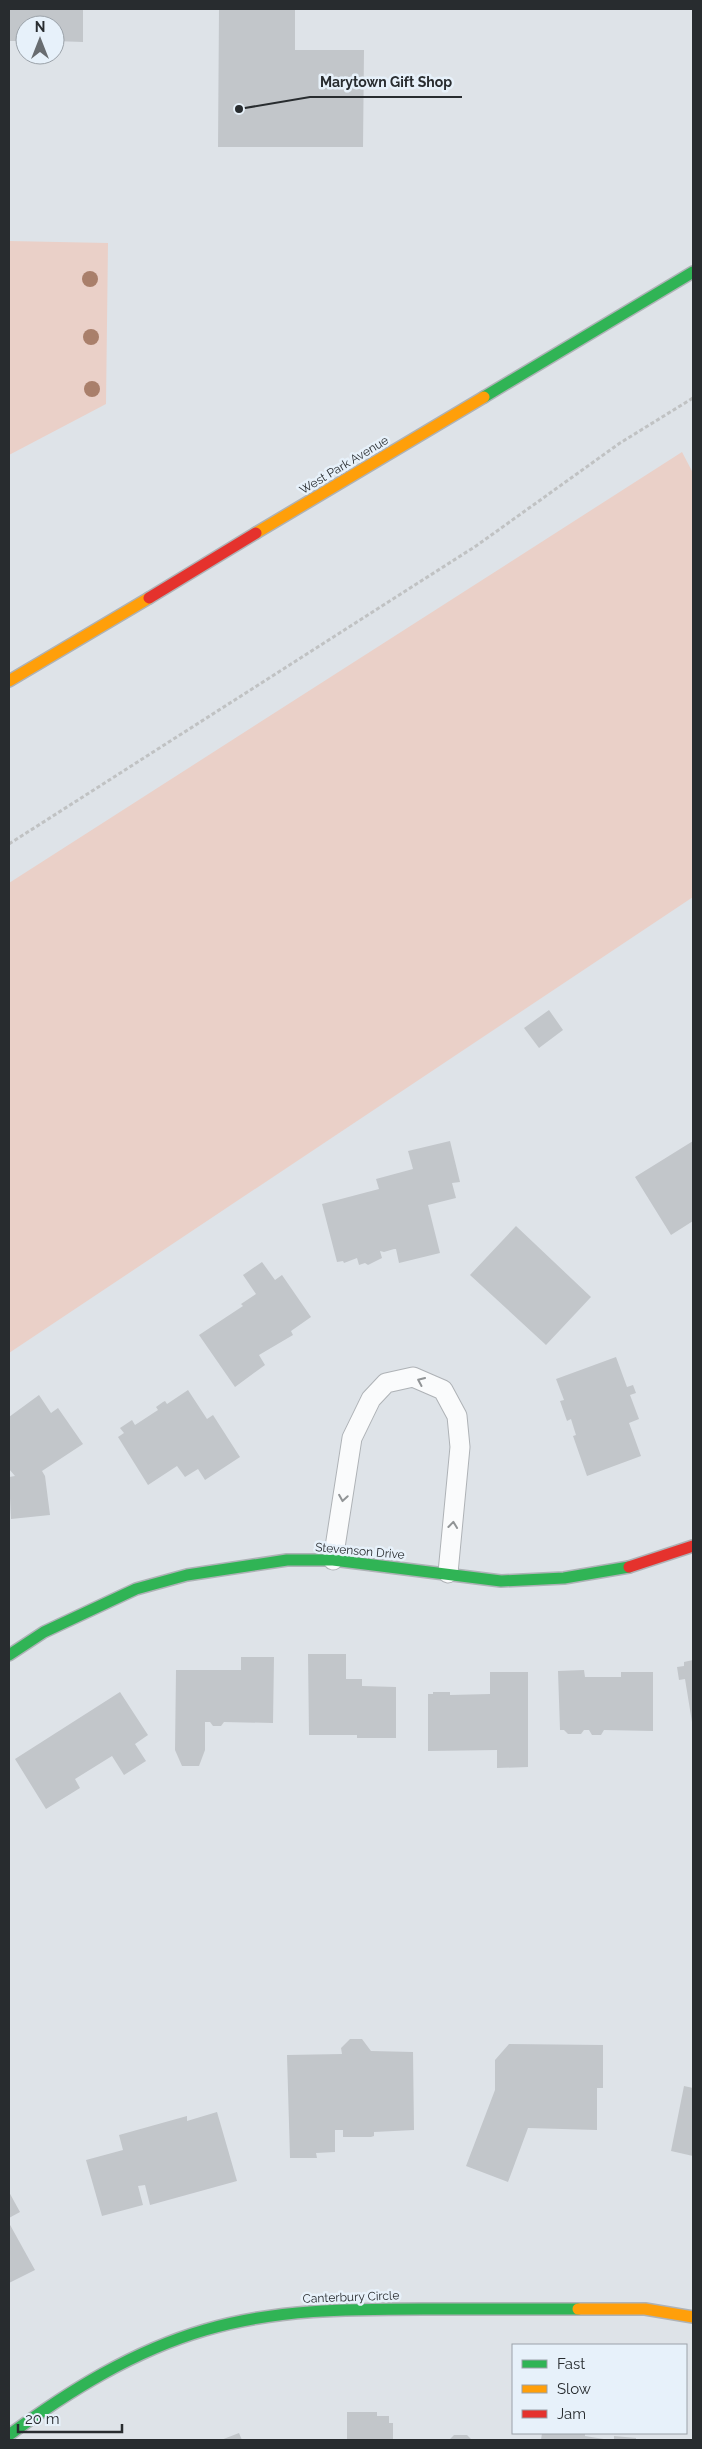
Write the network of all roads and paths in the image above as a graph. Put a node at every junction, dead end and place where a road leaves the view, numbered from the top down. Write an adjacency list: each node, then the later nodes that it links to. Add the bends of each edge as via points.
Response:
1 (693, 272): 3 (street, West Park Avenue)
2 (693, 398): 4 (path, via 620,444 476,546)
3 (9, 681)
4 (9, 844)
5 (693, 1546): 7 (street, Stevenson Drive, via 618,1570 564,1578 500,1581)
6 (333, 1560): 7 (street, Stevenson Drive); 7 (lane, one-way to 6, via 460,1447 457,1416 443,1390 413,1377 386,1382 371,1399 352,1438); 8 (street, Stevenson Drive, via 287,1560 196,1574 136,1589 44,1632)
7 (448, 1573)
8 (9, 1656)
9 (693, 2317): 10 (street, Canterbury Circle, via 616,2309 323,2309 269,2315 206,2330 103,2371)
10 (9, 2435)

